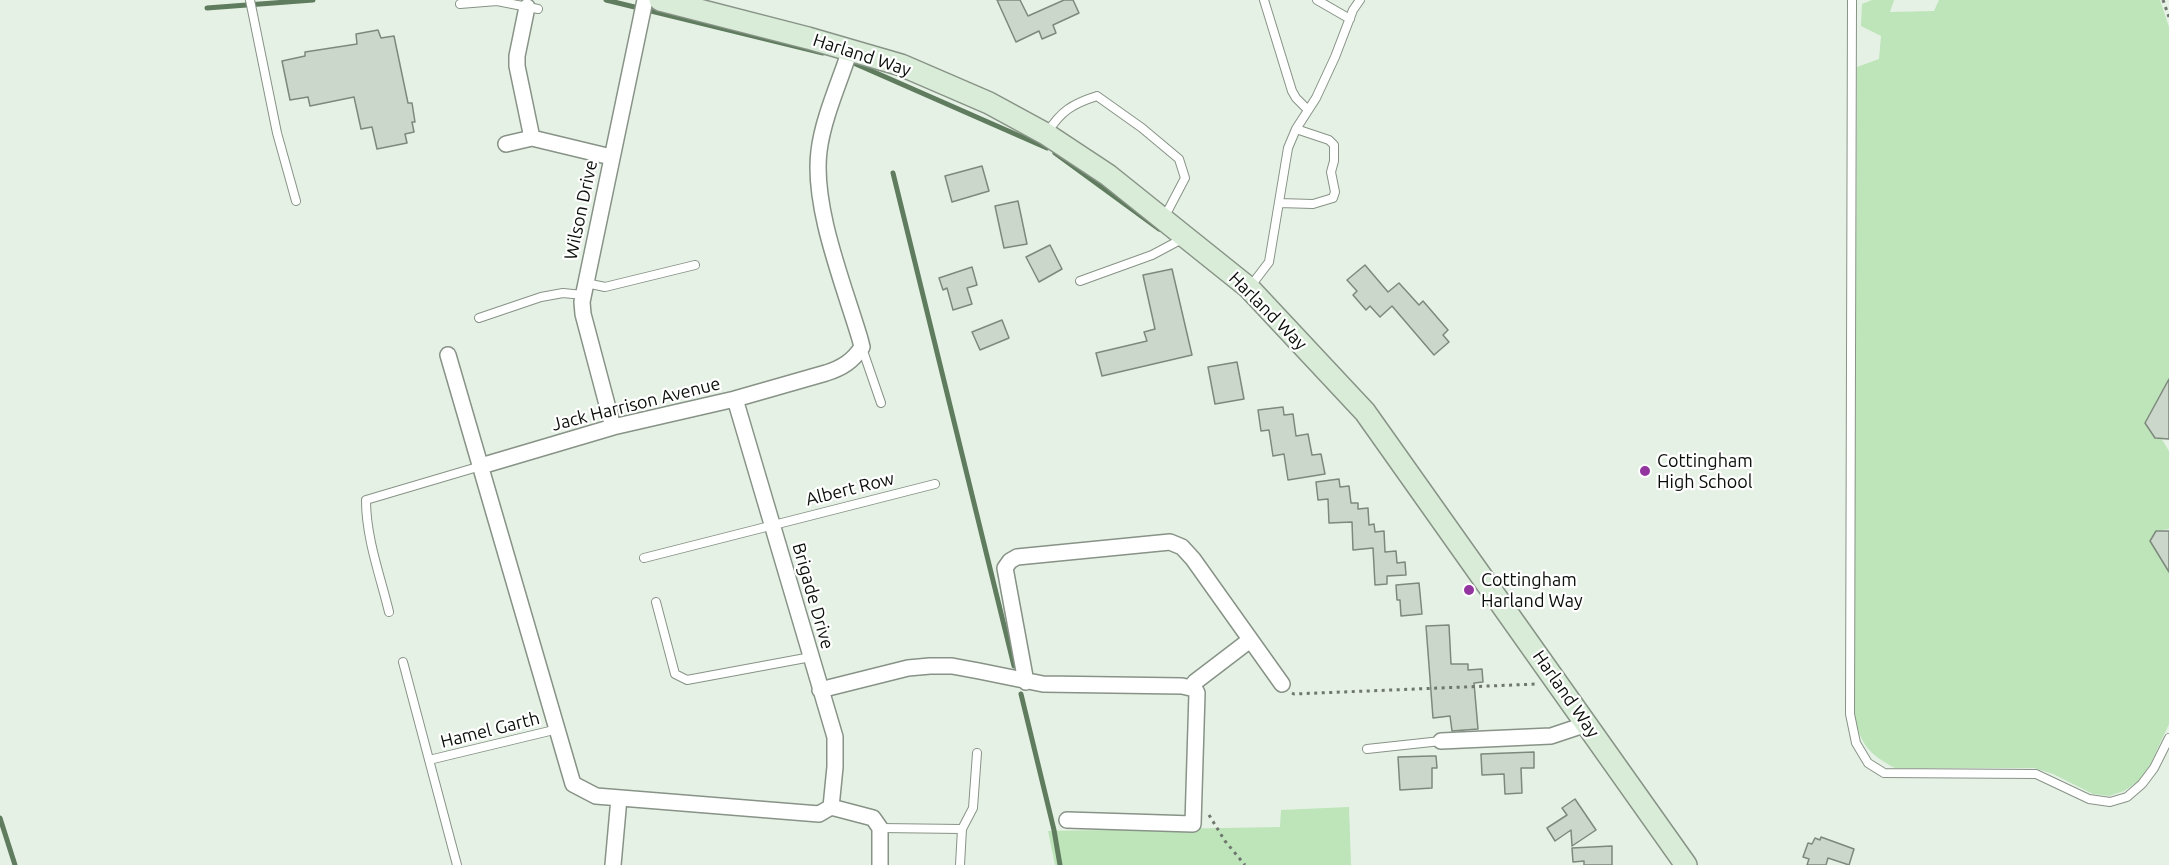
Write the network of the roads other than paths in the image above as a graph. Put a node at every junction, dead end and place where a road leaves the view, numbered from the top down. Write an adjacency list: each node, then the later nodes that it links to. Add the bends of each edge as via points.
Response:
1 (250, 0): 18 (lane, via 277,133)
2 (645, 0): 17 (street, Wilson Drive)
3 (660, 0): 11 (main road, Harland Way)
4 (1264, 0): 12 (lane, via 1292,91)
5 (1317, 0): 10 (lane)
6 (1360, 0): 10 (lane)
7 (1852, 0): 47 (lane, via 1850,714 1856,742 1868,763 1884,773 2036,774 2089,799 2110,802 2127,797 2142,784)
8 (460, 4): 9 (lane, via 497,1)
9 (532, 8): 15 (street, via 517,56)
10 (1350, 19): 12 (lane)
11 (850, 50): 14 (main road, Harland Way, via 901,65 989,103); 27 (street, via 821,139 818,167 827,228)
12 (1308, 110): 13 (lane)
13 (1296, 129): 19 (lane, via 1288,148); 19 (lane, via 1334,145 1334,198 1313,204)
14 (1047, 134): 20 (main road, Harland Way); 20 (lane, via 1057,116 1077,102 1097,96 1142,128 1179,159 1185,178)
15 (532, 138): 16 (street); 17 (street)
16 (506, 144)
17 (611, 157): 25 (street, Wilson Drive)
18 (296, 201)
19 (1279, 203): 24 (lane, via 1269,262)
20 (1164, 218): 21 (main road, Harland Way)
21 (1186, 237): 23 (lane, via 1152,255); 24 (main road, Harland Way)
22 (695, 265): 25 (lane)
23 (1080, 281)
24 (1249, 288): 45 (main road, Harland Way, via 1365,412)
25 (584, 289): 26 (lane, via 541,297); 31 (street, Wilson Drive, via 583,314)
26 (479, 318)
27 (862, 347): 29 (street, Jack Harrison Avenue, via 840,369); 30 (lane)
28 (448, 355): 32 (street)
29 (735, 399): 31 (street, Jack Harrison Avenue); 34 (street, Brigade Drive)
30 (881, 403)
31 (613, 427): 32 (street, Jack Harrison Avenue)
32 (481, 466): 37 (lane, via 366,500 374,554); 46 (street)
33 (935, 484): 34 (lane, Albert Row)
34 (772, 524): 35 (lane, Albert Row); 39 (street, Brigade Drive)
35 (644, 558)
36 (656, 602): 39 (lane, via 675,674 687,680)
37 (389, 612)
38 (1250, 640): 41 (street, via 1193,559 1182,547 1170,542 1017,557 1005,568); 42 (street); 43 (street)
39 (811, 657): 44 (street, Brigade Drive)
40 (404, 662): 51 (lane, Hamel Garth)
41 (1026, 682): 43 (street); 44 (street, via 979,670 930,666)
42 (1282, 684)
43 (1191, 687): 54 (street, via 1197,693 1193,824)
44 (820, 690): 53 (street, Brigade Drive, via 834,737)
45 (1587, 724): 48 (street, via 1551,736); 61 (main road, Harland Way)
46 (558, 729): 51 (lane, Hamel Garth); 52 (street, via 573,784 596,796)
47 (2169, 738)
48 (1441, 741): 49 (lane)
49 (1367, 748)
50 (977, 753): 56 (lane, via 973,808)
51 (429, 760): 57 (lane, Hamel Garth)
52 (619, 798): 53 (street, via 819,814); 58 (street)
53 (831, 807): 55 (street, via 873,818)
54 (1067, 820)
55 (880, 828): 56 (lane); 59 (street)
56 (962, 829): 60 (lane)
57 (457, 865)
58 (613, 865)
59 (880, 865)
60 (960, 865)
61 (1686, 865)

